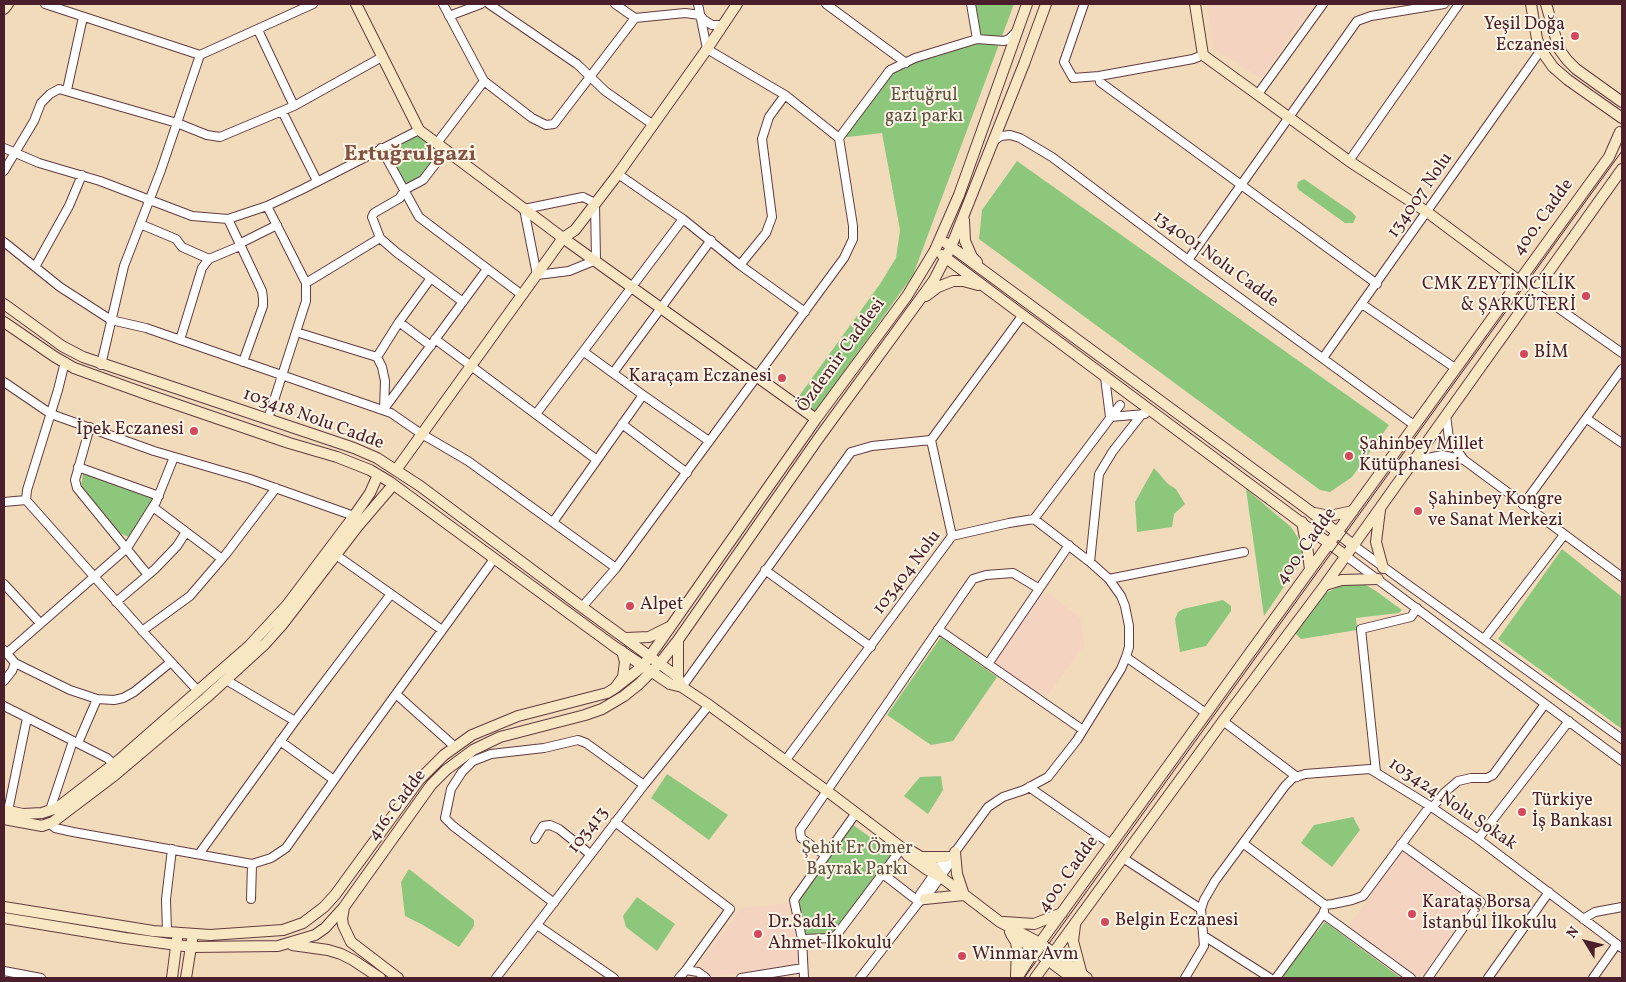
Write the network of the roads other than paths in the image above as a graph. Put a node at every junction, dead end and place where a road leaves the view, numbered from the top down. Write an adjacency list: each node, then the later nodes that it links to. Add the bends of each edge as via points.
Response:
1 (45, 4): 21 (street)
2 (313, 4): 27 (street)
3 (356, 4): 35 (main road)
4 (443, 4): 23 (street)
5 (482, 4): 23 (street)
6 (489, 4): 38 (street)
7 (615, 4): 25 (street)
8 (698, 4): 22 (street)
9 (737, 4): 26 (main road)
10 (826, 4): 37 (street)
11 (971, 4): 29 (street)
12 (1027, 4): 28 (main road, Özdemir Caddesi)
13 (1046, 4): 54 (main road, Özdemir Caddesi)
14 (1084, 4): 39 (street, via 1064,62 1072,78)
15 (1195, 4): 34 (main road)
16 (1324, 4): 42 (street)
17 (1444, 4): 47 (street, via 1357,21)
18 (1460, 4): 59 (street)
19 (1531, 4): 32 (main road)
20 (1546, 4): 44 (main road, via 1559,49 1567,60)
21 (53, 6): 24 (street)
22 (700, 15): 25 (street, via 685,13); 26 (street, via 708,23); 31 (street)
23 (449, 16): 40 (street)
24 (83, 17): 33 (street); 41 (street)
25 (635, 18): 38 (street)
26 (722, 25): 31 (main road)
27 (258, 30): 33 (street); 45 (street)
28 (1017, 31): 30 (street, via 1009,39); 36 (main road, Özdemir Caddesi)
29 (977, 39): 30 (street); 37 (street)
30 (999, 41): 36 (street)
31 (707, 49): 43 (street); 50 (main road)
32 (1541, 50): 48 (main road, via 1568,80); 71 (street, 134007 Nolu)
33 (200, 55): 49 (street)
34 (1203, 55): 39 (street); 42 (main road)
35 (382, 57): 45 (street); 51 (main road)
36 (1008, 58): 80 (main road, Özdemir Caddesi)
37 (906, 63): 53 (street, via 890,70)
38 (591, 76): 40 (street, via 562,116 554,124 546,125); 50 (street, via 605,91)
39 (1098, 76): 65 (street, via 1100,82)
40 (484, 81): 55 (street)
41 (67, 90): 49 (street); 58 (street, via 60,89 50,94 41,103)
42 (1258, 94): 47 (main road)
43 (785, 95): 53 (street); 89 (street, via 769,117 762,139 772,217 766,233)
44 (1622, 102)
45 (294, 106): 46 (street)
46 (282, 111): 49 (street, via 220,137); 64 (street)
47 (1290, 118): 59 (main road); 65 (street)
48 (1622, 118): 52 (main road, 400. Cadde)
49 (177, 123): 67 (street)
50 (652, 124): 62 (main road)
51 (419, 130): 55 (main road); 57 (street)
52 (1621, 136): 95 (main road, 400. Cadde)
53 (839, 138): 107 (street, via 853,239 844,258)
54 (993, 141): 72 (main road, Özdemir Caddesi); 88 (street, 134001 Nolu Cadde, via 1010,135 1052,157)
55 (441, 146): 66 (street, via 423,180); 70 (main road)
56 (4, 148): 58 (street)
57 (381, 148): 64 (street); 66 (street)
58 (14, 153): 61 (street); 63 (street)
59 (1349, 161): 71 (main road)
60 (1622, 169): 100 (main road, 400. Cadde)
61 (4, 171)
62 (618, 174): 68 (main road); 74 (street)
63 (82, 175): 67 (street); 90 (street, via 69,206)
64 (317, 181): 69 (street)
65 (1241, 185): 88 (street); 97 (street)
66 (404, 190): 77 (street, via 400,198 374,213 372,218); 91 (street, via 419,217)
67 (150, 199): 73 (street, via 192,216); 75 (street)
68 (595, 204): 70 (street, via 583,197); 78 (main road, via 575,230); 87 (street)
69 (267, 206): 73 (street); 76 (street)
70 (524, 208): 78 (main road); 92 (street)
71 (1427, 212): 95 (main road); 97 (street, 134007 Nolu)
72 (964, 214): 83 (main road, Özdemir Caddesi); 93 (main road, via 965,241 972,257)
73 (228, 219): 82 (street)
74 (683, 219): 79 (street); 98 (street)
75 (140, 224): 86 (street, via 176,239 182,247); 109 (street, via 124,266)
76 (277, 224): 82 (street); 96 (street)
77 (380, 238): 94 (street); 96 (street)
78 (563, 238): 87 (main road); 92 (main road)
79 (711, 240): 89 (street); 106 (street)
80 (941, 240): 83 (main road); 84 (main road, Özdemir Caddesi)
81 (4, 242): 90 (street)
82 (240, 245): 86 (street); 120 (street, via 263,298)
83 (951, 247): 85 (main road, Özdemir Caddesi); 93 (main road)
84 (935, 250): 85 (main road); 141 (main road, Özdemir Caddesi, via 907,296)
85 (946, 258): 99 (main road); 102 (main road, Özdemir Caddesi)
86 (209, 259): 113 (street, via 202,268)
87 (596, 260): 92 (street, via 570,270); 98 (main road)
88 (1188, 260): 118 (street, 134001 Nolu Cadde)
89 (740, 265): 107 (street)
90 (35, 267): 109 (street)
91 (487, 269): 101 (street); 103 (street)
92 (537, 274): 101 (main road)
93 (990, 276): 166 (main road)
94 (431, 278): 103 (street); 111 (street)
95 (1518, 280): 123 (main road, 400. Cadde)
96 (306, 283): 112 (street, via 306,302)
97 (1376, 284): 105 (street, 134007 Nolu)
98 (632, 286): 106 (main road); 115 (street)
99 (984, 287): 102 (main road, via 952,281); 108 (main road)
100 (1534, 291): 116 (street); 137 (main road, 400. Cadde)
101 (522, 295): 122 (main road)
102 (920, 300): 208 (main road, Özdemir Caddesi)
103 (463, 302): 114 (street)
104 (4, 304): 121 (main road, 103418 Nolu Cadde, via 62,346)
105 (1362, 304): 118 (street, 134007 Nolu); 123 (street)
106 (661, 308): 125 (street); 127 (main road)
107 (805, 312): 127 (street)
108 (1022, 316): 128 (main road); 146 (street)
109 (111, 320): 113 (street); 121 (street)
110 (4, 322): 119 (main road)
111 (399, 322): 114 (street); 117 (street)
112 (296, 332): 117 (street); 126 (street)
113 (180, 340): 120 (street)
114 (433, 343): 122 (street); 132 (street)
115 (584, 352): 125 (street); 135 (street)
116 (1622, 353)
117 (377, 357): 132 (street, via 385,380)
118 (1323, 358): 143 (street, 134001 Nolu Cadde)
119 (64, 362): 134 (street); 156 (main road, via 99,378 337,457)
120 (243, 362): 126 (street)
121 (102, 365): 140 (main road, 103418 Nolu Cadde)
122 (472, 366): 135 (street); 145 (main road)
123 (1455, 368): 143 (main road, 400. Cadde)
124 (1622, 369): 139 (street)
125 (613, 373): 130 (street)
126 (283, 375): 132 (street); 140 (street)
127 (757, 376): 141 (main road); 147 (street)
128 (1105, 377): 133 (main road); 138 (street)
129 (4, 382): 134 (street)
130 (643, 395): 142 (street); 147 (street)
131 (1120, 405): 138 (street)
132 (384, 410): 145 (street)
133 (1154, 413): 136 (street); 170 (main road)
134 (51, 414): 144 (street); 160 (street)
135 (536, 414): 150 (street)
136 (1142, 414): 138 (street); 184 (street, via 1099,474)
137 (1446, 414): 151 (main road, 400. Cadde); 152 (street, via 1449,439)
138 (1110, 417): 168 (street)
139 (1587, 418): 148 (street); 162 (street)
140 (268, 419): 154 (main road, 103418 Nolu Cadde, via 354,448)
141 (816, 419): 201 (main road, Özdemir Caddesi)
142 (622, 424): 150 (street); 155 (street)
143 (1414, 425): 165 (main road, 400. Cadde)
144 (90, 427): 149 (street); 153 (street)
145 (423, 434): 154 (main road); 169 (street, via 468,460)
146 (930, 440): 174 (street); 187 (street, via 872,446 851,452)
147 (709, 441): 155 (street)
148 (1622, 443)
149 (174, 457): 158 (street); 159 (street)
150 (597, 460): 169 (street)
151 (1414, 460): 152 (street, via 1442,455); 164 (main road, 400. Cadde)
152 (1464, 460): 162 (street)
153 (78, 467): 159 (street); 178 (street, via 77,488)
154 (396, 470): 199 (main road, 103418 Nolu Cadde)
155 (687, 472): 185 (street)
156 (378, 475): 157 (main road); 167 (main road)
157 (393, 485): 180 (main road); 183 (main road)
158 (276, 488): 167 (street); 182 (street)
159 (159, 496): 163 (street)
160 (26, 500): 161 (street); 190 (street)
161 (4, 502)
162 (1523, 505): 173 (street)
163 (153, 507): 171 (street); 178 (street)
164 (1380, 508): 176 (main road, 400. Cadde); 186 (main road, via 1376,542)
165 (1353, 510): 166 (main road, via 1329,516); 172 (main road, 400. Cadde)
166 (1310, 511): 172 (main road)
167 (354, 516): 225 (main road, via 287,605 249,646)
168 (1034, 520): 174 (street, 103404 Nolu); 177 (street)
169 (553, 522): 185 (street)
170 (1302, 522): 175 (main road); 188 (main road)
171 (186, 532): 182 (street); 189 (street, via 178,546)
172 (1337, 532): 175 (main road, 400. Cadde); 176 (main road)
173 (1564, 535): 191 (street); 207 (street)
174 (952, 536): 209 (street, 103404 Nolu)
175 (1329, 543): 181 (main road); 188 (main road, 400. Cadde)
176 (1354, 545): 181 (main road, 400. Cadde); 186 (street)
177 (1069, 546): 184 (street); 196 (street)
178 (127, 548): 189 (street); 190 (street)
179 (1244, 552): 192 (street)
180 (336, 555): 197 (street); 219 (main road, via 299,605)
181 (1346, 556): 193 (street); 195 (main road, 400. Cadde)
182 (222, 559): 205 (street, via 190,596)
183 (494, 559): 203 (street); 211 (main road)
184 (1090, 562): 192 (street)
185 (616, 568): 199 (street)
186 (1383, 568): 207 (street)
187 (765, 570): 209 (street); 222 (street)
188 (1310, 570): 231 (main road, 400. Cadde)
189 (148, 575): 198 (street)
190 (94, 576): 198 (street); 202 (street)
191 (1622, 577)
192 (1109, 579): 213 (street, via 1121,596 1128,616 1130,636)
193 (1378, 579): 195 (main road, via 1342,580); 200 (street)
194 (4, 584): 202 (street)
195 (1324, 585): 234 (main road, 400. Cadde)
196 (1038, 588): 204 (street, via 1013,573 973,579); 217 (street)
197 (390, 594): 203 (street); 233 (street)
198 (116, 602): 205 (street)
199 (582, 607): 206 (main road, 103418 Nolu Cadde)
200 (1417, 608): 228 (street); 244 (street, via 1411,617 1361,629)
201 (678, 617): 206 (main road, via 656,634); 212 (main road, Özdemir Caddesi)
202 (40, 623): 210 (street)
203 (442, 630): 226 (street)
204 (938, 630): 217 (street); 249 (street)
205 (142, 631): 214 (street)
206 (624, 638): 212 (main road, 103418 Nolu Cadde)
207 (1484, 639): 237 (street)
208 (678, 640): 216 (main road, Özdemir Caddesi); 222 (main road)
209 (871, 647): 241 (street, 103404 Nolu)
210 (5, 651): 215 (street)
211 (622, 651): 218 (main road); 224 (main road, via 624,672)
212 (650, 656): 216 (main road, 103418 Nolu Cadde); 218 (main road, Özdemir Caddesi)
213 (1126, 657): 231 (street); 236 (street)
214 (171, 662): 225 (street); 227 (street, via 134,692 114,700)
215 (15, 663): 221 (street); 227 (street, via 70,690)
216 (660, 663): 218 (main road, 416. Cadde); 222 (main road, 103418 Nolu Cadde)
217 (988, 664): 236 (street)
218 (647, 669): 220 (main road); 223 (main road, 416. Cadde); 224 (main road, Özdemir Caddesi)
219 (226, 680): 233 (street); 255 (main road, via 115,775)
220 (665, 680): 222 (main road, via 670,684); 223 (main road)
221 (4, 681)
222 (680, 682): 230 (main road, 103418 Nolu Cadde)
223 (639, 684): 279 (main road, 416. Cadde, via 594,712 500,737 473,750 446,770 431,785)
224 (615, 688): 240 (main road, Özdemir Caddesi, via 598,697 518,716)
225 (198, 691): 243 (main road)
226 (396, 694): 240 (street); 246 (street)
227 (97, 699): 239 (street)
228 (1545, 704): 235 (street); 250 (street, via 1493,775 1458,781)
229 (4, 706): 232 (street)
230 (709, 706): 241 (main road, 103418 Nolu Cadde); 247 (street, 103413)
231 (1206, 713): 258 (main road, 400. Cadde)
232 (27, 718): 239 (street); 252 (street)
233 (295, 720): 238 (street)
234 (1223, 721): 245 (street); 268 (main road, 400. Cadde)
235 (1569, 721): 242 (street); 257 (street)
236 (1083, 730): 248 (street, via 1048,777)
237 (1622, 739)
238 (280, 740): 246 (street); 263 (street)
239 (75, 742): 243 (street); 251 (street)
240 (454, 746): 290 (main road, Özdemir Caddesi, via 419,780 343,885 315,914 283,930)
241 (784, 761): 249 (main road, 103418 Nolu Cadde)
242 (1622, 761)
243 (114, 764): 251 (main road)
244 (1376, 772): 245 (street, 103424 Nolu Sokak, via 1370,769); 250 (street, 103424 Nolu Sokak)
245 (1297, 777): 259 (street, via 1285,786)
246 (334, 780): 269 (street, via 286,848 271,858)
247 (644, 785): 254 (street, 103413); 276 (street, via 578,740 491,754 473,761 462,772 451,788 445,818)
248 (1030, 787): 258 (street); 266 (street, via 1003,797 988,807)
249 (827, 791): 253 (main road, 103418 Nolu Cadde); 265 (street, via 800,830 801,838)
250 (1431, 807): 257 (street, 103424 Nolu Sokak); 260 (street)
251 (50, 810): 252 (main road)
252 (5, 813): 255 (main road, via 42,826)
253 (856, 813): 261 (main road, 103418 Nolu Cadde); 265 (street)
254 (615, 822): 264 (street, 103413); 301 (street, via 730,909)
255 (48, 823): 262 (street, via 74,832)
256 (534, 839): 264 (street, via 543,826 550,825)
257 (1478, 839): 272 (street, 103424 Nolu Sokak)
258 (1111, 844): 282 (main road, 400. Cadde)
259 (1244, 844): 277 (street); 281 (street, via 1215,881)
260 (1401, 844): 277 (street, via 1363,896); 322 (street, via 1481,902)
261 (902, 848): 267 (main road); 270 (street); 271 (main road, via 926,870)
262 (172, 849): 263 (street); 289 (street, via 166,899)
263 (198, 854): 269 (street)
264 (590, 854): 276 (street, 103413)
265 (825, 855): 293 (street, via 794,900)
266 (951, 855): 267 (main road); 271 (street, via 951,862); 273 (main road)
267 (922, 857): 271 (main road)
268 (1123, 858): 281 (street); 287 (main road, 400. Cadde)
269 (252, 864): 274 (street)
270 (883, 874): 275 (street); 293 (street, via 832,938)
271 (938, 874): 273 (main road); 275 (street)
272 (1549, 892): 285 (street, 103424 Nolu Sokak); 323 (street)
273 (964, 895): 275 (main road); 286 (main road)
274 (252, 899)
275 (922, 900): 315 (street)
276 (554, 903): 288 (street, 103413)
277 (1325, 905): 283 (street)
278 (4, 907): 289 (main road, Özdemir Caddesi)
279 (344, 907): 294 (main road, 416. Cadde, via 325,928); 308 (main road, via 343,925 351,942)
280 (1622, 907): 285 (street, via 1595,912)
281 (1201, 909): 292 (street)
282 (1063, 912): 286 (main road, via 1034,924); 298 (main road, 400. Cadde)
283 (1323, 914): 320 (street); 321 (street)
284 (4, 918): 295 (main road, 416. Cadde)
285 (1583, 920): 296 (street, 103424 Nolu Sokak)
286 (1000, 922): 291 (main road); 298 (main road)
287 (1076, 923): 299 (main road, 400. Cadde); 303 (main road, via 1073,941)
288 (537, 925): 309 (street, 103413); 310 (street)
289 (172, 933): 290 (main road, Özdemir Caddesi); 295 (main road)
290 (193, 934): 297 (main road)
291 (1011, 934): 298 (main road); 316 (main road, via 1018,955)
292 (1204, 936): 318 (street, via 1202,952); 319 (street)
293 (802, 938): 300 (street)
294 (288, 944): 297 (main road, 416. Cadde); 307 (main road, 416. Cadde, via 342,954)
295 (176, 945): 297 (main road, 416. Cadde); 305 (main road)
296 (1619, 946): 324 (street)
297 (192, 947): 306 (main road)
298 (1037, 947): 299 (main road); 316 (main road, 400. Cadde)
299 (1051, 958): 303 (main road); 317 (main road, 400. Cadde)
300 (803, 968): 313 (street); 314 (street)
301 (686, 970): 311 (street); 312 (street, via 698,972)
302 (4, 971): 304 (street)
303 (1080, 977)
304 (41, 978)
305 (172, 978)
306 (186, 978)
307 (380, 978)
308 (398, 978)
309 (496, 978)
310 (614, 978)
311 (679, 978)
312 (706, 978)
313 (741, 978)
314 (804, 978)
315 (860, 978)
316 (1016, 978)
317 (1035, 978)
318 (1184, 978)
319 (1270, 978)
320 (1276, 978)
321 (1411, 978)
322 (1428, 978)
323 (1488, 978)
324 (1593, 978)

